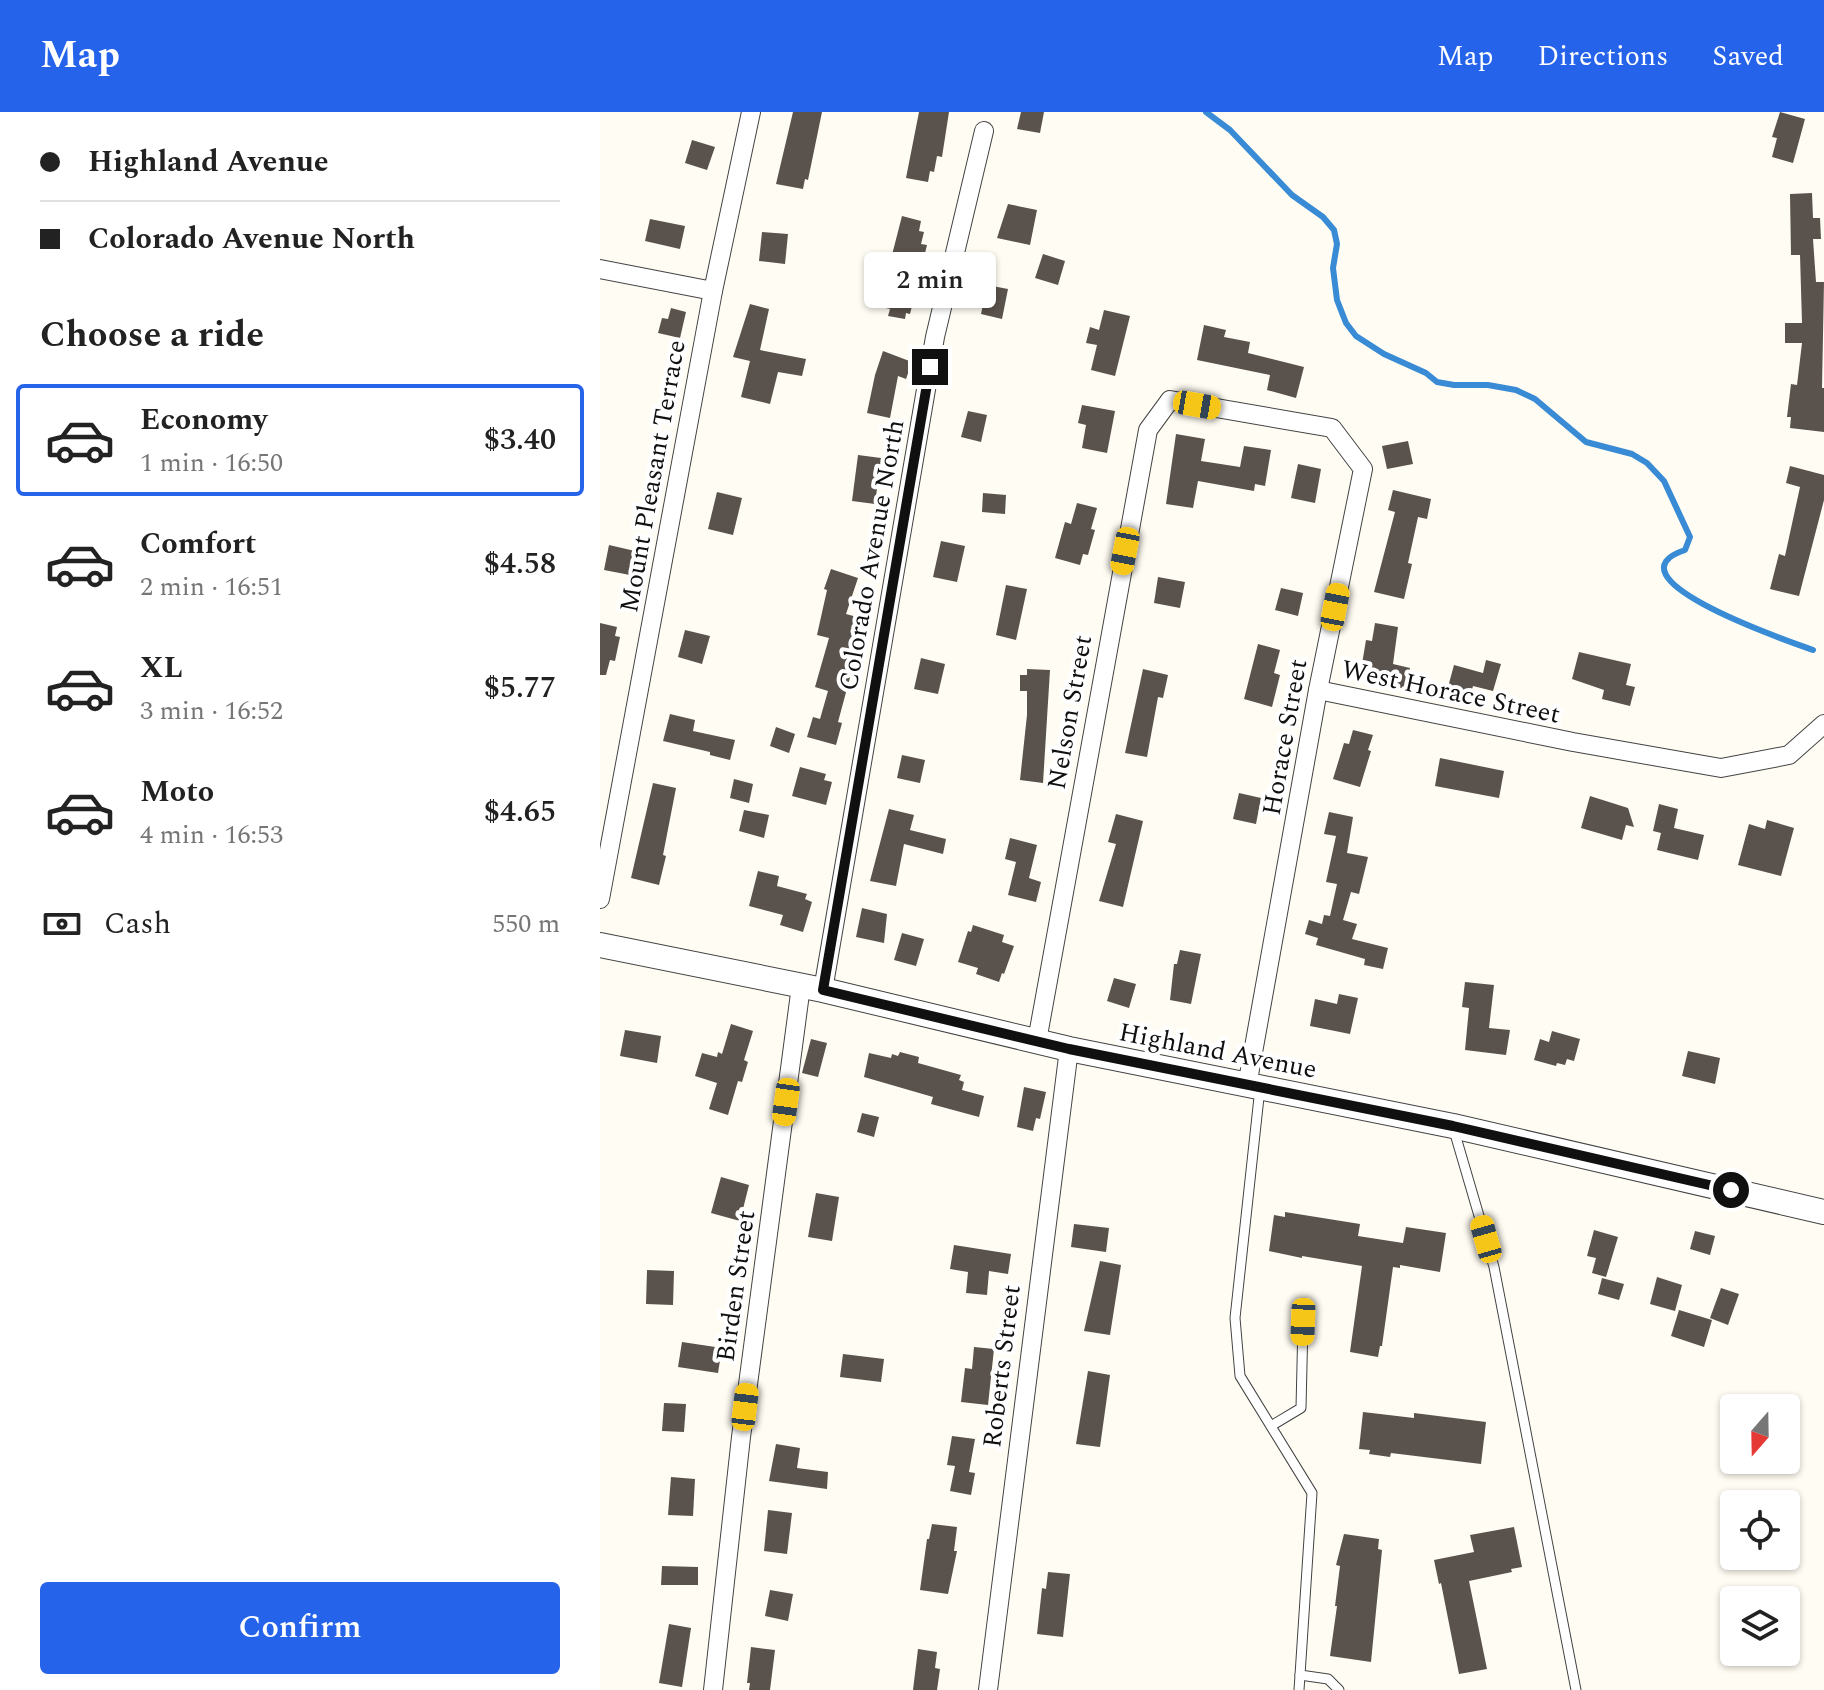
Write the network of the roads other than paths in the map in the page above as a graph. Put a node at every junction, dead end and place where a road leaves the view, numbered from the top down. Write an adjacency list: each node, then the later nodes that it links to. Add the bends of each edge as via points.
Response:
1 (751, 112): 4 (street, Mount Pleasant Terrace)
2 (984, 131): 10 (street, Colorado Avenue North, via 935,337)
3 (600, 269): 4 (street)
4 (713, 291): 8 (street, Mount Pleasant Terrace)
5 (1170, 400): 6 (street, Horace Street, via 1332,428 1363,469); 11 (street, Nelson Street, via 1148,430)
6 (1318, 690): 7 (street, West Horace Street, via 1721,768 1789,755); 13 (street, Horace Street)
7 (1824, 724)
8 (600, 899)
9 (600, 945): 10 (street, Highland Avenue)
10 (812, 988): 11 (street, Highland Avenue); 19 (street, Birden Street, via 741,1437)
11 (1037, 1041): 12 (street, Highland Avenue)
12 (1069, 1049): 13 (street, Highland Avenue); 20 (street, Roberts Street)
13 (1254, 1087): 14 (street, Highland Avenue); 17 (lane, via 1235,1318 1240,1376)
14 (1453, 1126): 15 (street, Highland Avenue); 23 (lane, via 1494,1267)
15 (1824, 1212)
16 (1303, 1322): 17 (lane, via 1301,1408)
17 (1271, 1426): 18 (lane, via 1312,1493)
18 (1300, 1675): 21 (lane); 22 (lane, via 1328,1679)
19 (713, 1690)
20 (988, 1690)
21 (1299, 1690)
22 (1339, 1690)
23 (1576, 1690)

